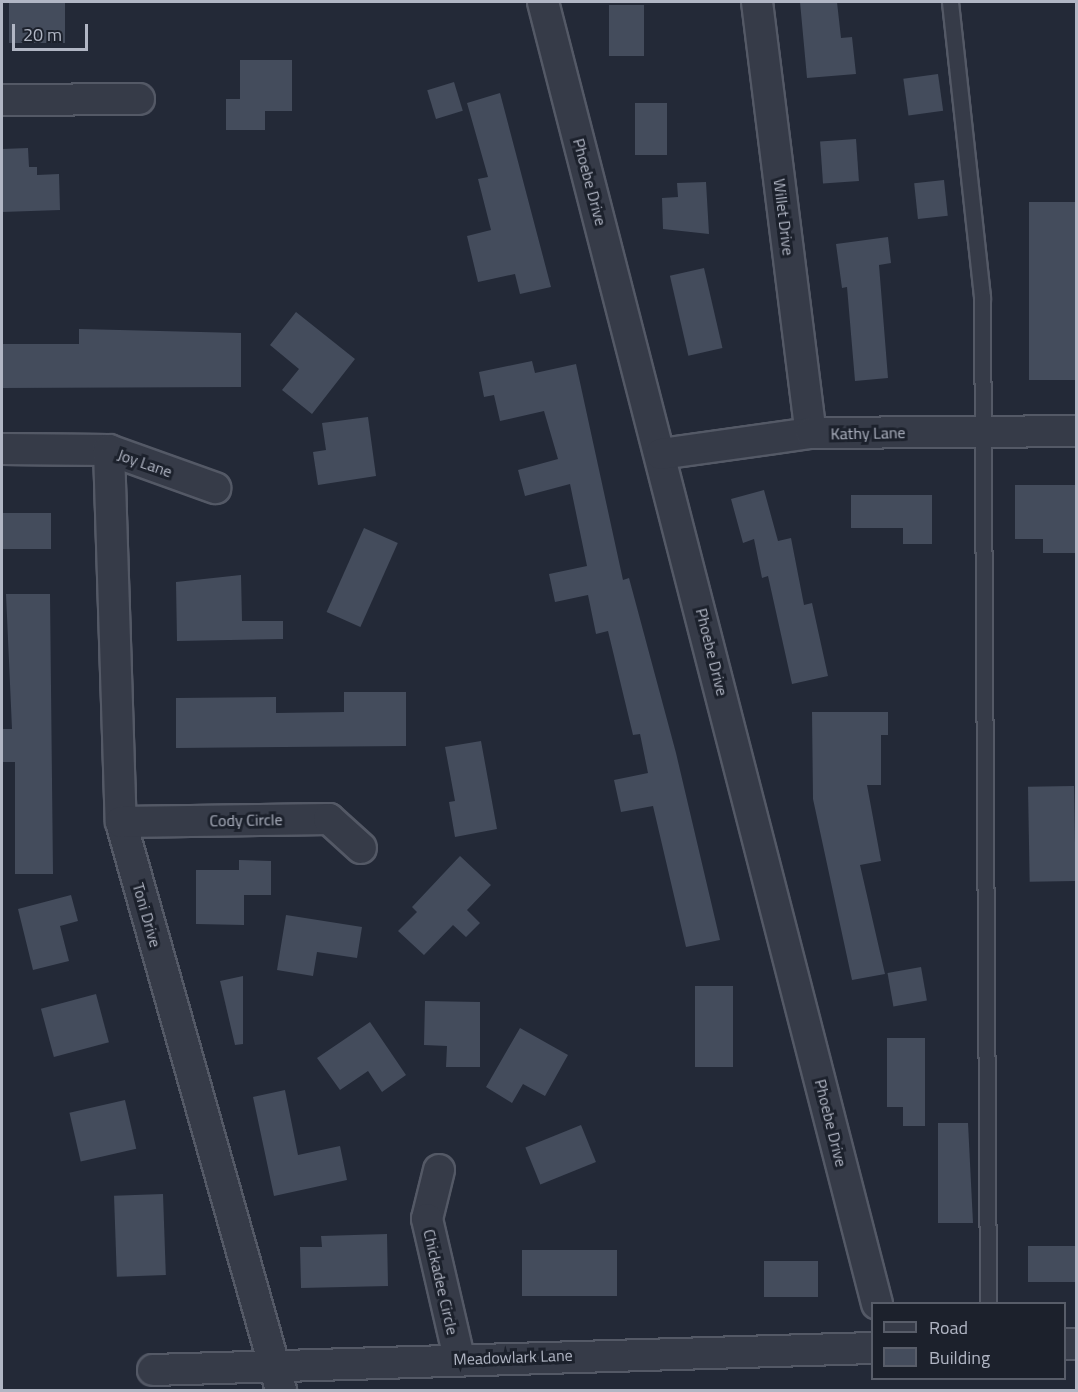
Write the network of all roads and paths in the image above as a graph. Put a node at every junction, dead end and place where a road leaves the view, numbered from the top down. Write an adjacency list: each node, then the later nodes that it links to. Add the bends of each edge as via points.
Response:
1 (543, 2): 11 (street, Phoebe Drive)
2 (757, 2): 8 (street, Willet Drive)
3 (950, 2): 7 (lane, via 982,297)
4 (139, 99): 5 (street)
5 (2, 100)
6 (1077, 431): 7 (street, Kathy Lane)
7 (983, 432): 8 (street, Kathy Lane); 17 (lane)
8 (811, 433): 11 (street, Kathy Lane)
9 (2, 449): 10 (street, Joy Lane)
10 (109, 450): 12 (street, Joy Lane); 13 (street, Toni Drive)
11 (661, 454): 16 (street, Phoebe Drive)
12 (215, 488)
13 (121, 822): 14 (street, Cody Circle, via 329,819); 21 (street, Toni Drive)
14 (361, 848)
15 (439, 1170): 19 (street, Chickadee Circle, via 427,1219)
16 (876, 1302)
17 (988, 1302)
18 (871, 1348): 19 (street, Meadowlark Lane)
19 (459, 1358): 21 (street, Meadowlark Lane)
20 (153, 1370): 21 (street, Meadowlark Lane)
21 (277, 1379)

